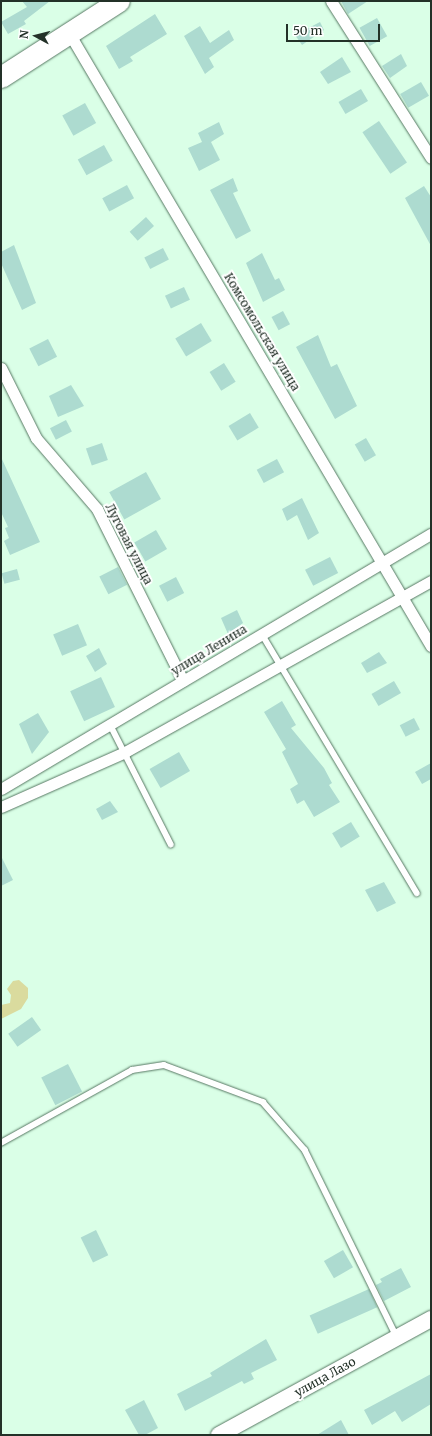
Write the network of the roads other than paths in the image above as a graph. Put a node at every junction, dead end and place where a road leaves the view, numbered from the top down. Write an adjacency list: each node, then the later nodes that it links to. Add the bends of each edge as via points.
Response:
1 (119, 1): 3 (highway)
2 (331, 1): 5 (street)
3 (69, 33): 4 (highway); 8 (street, Комсомольская улица)
4 (1, 77)
5 (431, 158)
6 (1, 368): 14 (street, Луговая улица, via 36,438 97,509)
7 (431, 534): 8 (street, улица Ленина)
8 (384, 562): 10 (street, Комсомольская улица); 11 (street, улица Ленина)
9 (431, 581): 10 (street)
10 (404, 597): 12 (street, Комсомольская улица); 13 (street)
11 (262, 634): 13 (lane); 14 (street, улица Ленина)
12 (431, 646)
13 (281, 665): 16 (street); 20 (lane)
14 (183, 681): 15 (street, улица Ленина)
15 (110, 724): 16 (lane); 17 (street, улица Ленина)
16 (125, 752): 18 (street); 19 (lane)
17 (1, 789)
18 (1, 807)
19 (171, 844)
20 (418, 892)
21 (1, 1143): 23 (lane, via 132,1070 164,1065 263,1102 305,1150)
22 (431, 1319): 23 (street, улица Лазо)
23 (397, 1337): 24 (street, улица Лазо)
24 (219, 1435)

